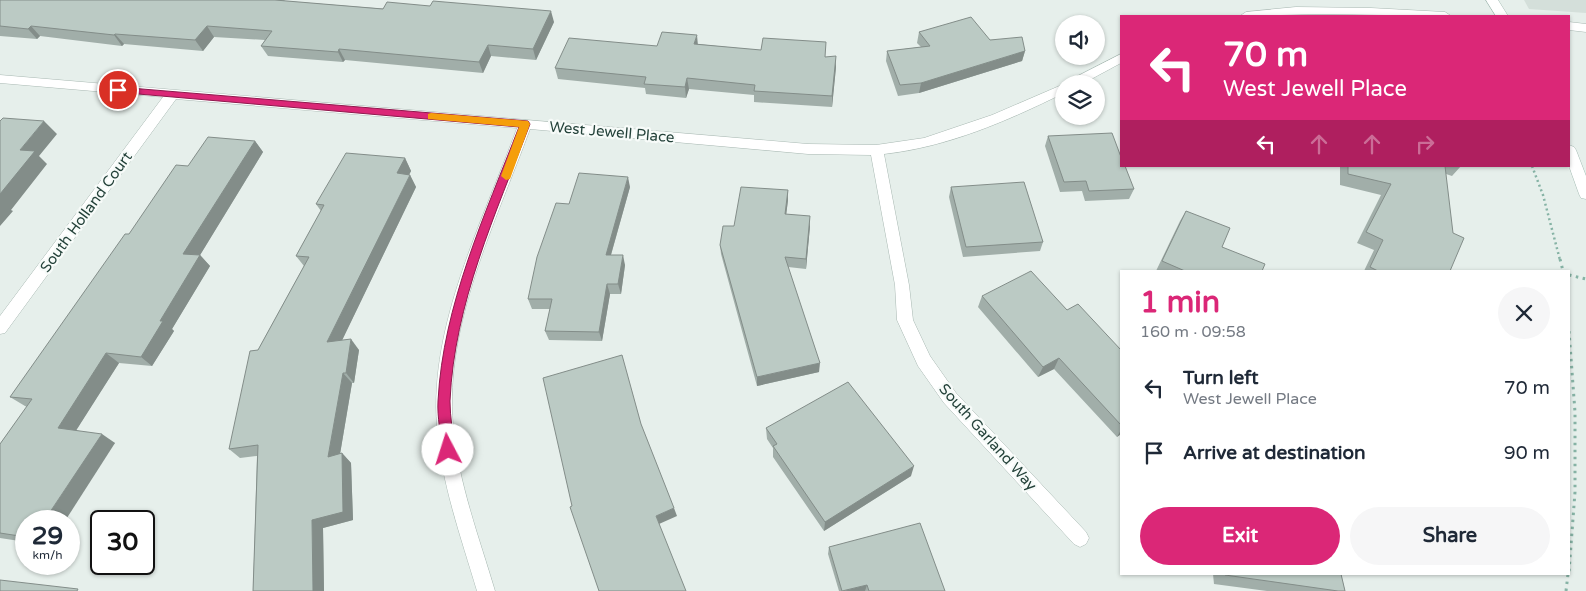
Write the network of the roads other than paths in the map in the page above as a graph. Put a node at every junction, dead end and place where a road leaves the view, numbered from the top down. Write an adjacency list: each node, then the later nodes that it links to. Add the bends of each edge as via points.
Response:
1 (1492, 0): 5 (street)
2 (1303, 5): 3 (street); 4 (street)
3 (1251, 15)
4 (1433, 15)
5 (1501, 15)
6 (1570, 26): 7 (street)
7 (1586, 28)
8 (1120, 59): 9 (street)
9 (1089, 75)
10 (0, 79): 12 (street, West Jewell Place)
11 (1055, 92): 14 (street, West Jewell Place, via 1015,112 965,129)
12 (172, 95): 13 (street, West Jewell Place); 17 (street, South Holland Court)
13 (525, 124): 14 (street, West Jewell Place, via 808,149); 19 (street, via 461,298 448,359 444,403 448,450 467,532)
14 (877, 150): 18 (street, South Garland Way, via 902,284 905,320 924,361 950,398)
15 (1570, 153): 16 (street)
16 (1586, 194)
17 (0, 328)
18 (1080, 538)
19 (486, 591)

